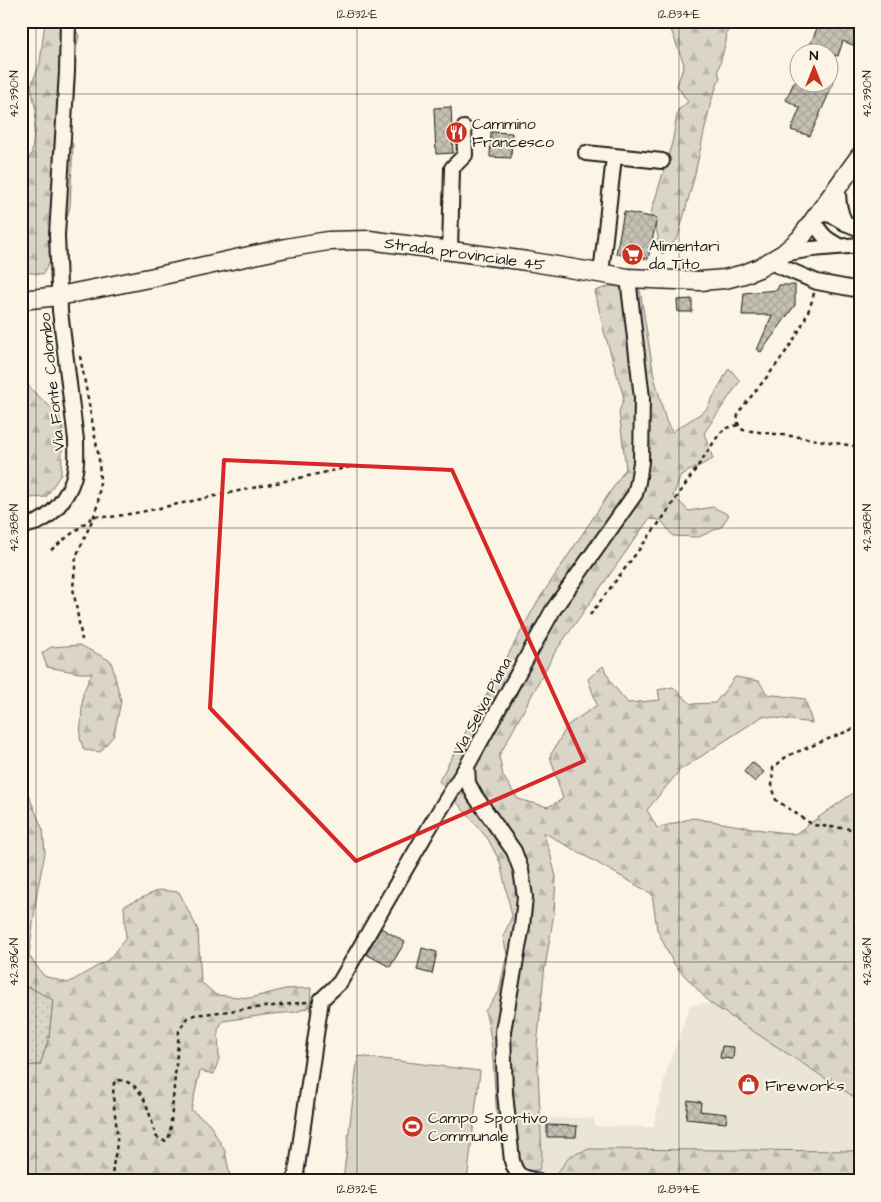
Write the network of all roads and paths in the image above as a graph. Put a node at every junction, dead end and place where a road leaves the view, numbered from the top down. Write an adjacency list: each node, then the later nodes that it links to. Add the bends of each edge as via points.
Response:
1 (68, 21): 19 (street, Via Fonte Colombo, via 57,235)
2 (464, 128): 13 (street, via 465,155 452,168)
3 (586, 153): 5 (street)
4 (860, 156): 7 (main road, Strada provinciale 45)
5 (614, 157): 6 (street); 15 (street)
6 (662, 161)
7 (838, 187): 8 (main road, Strada provinciale 45); 9 (street, via 838,203)
8 (816, 217): 9 (street, via 831,215); 12 (street, via 820,233); 14 (main road, Strada provinciale 45, via 800,239)
9 (845, 223): 10 (street)
10 (860, 229)
11 (860, 244): 12 (street)
12 (839, 246): 14 (street, via 812,248)
13 (450, 251): 15 (main road, Strada provinciale 45); 19 (main road, Strada provinciale 45, via 369,240 328,241)
14 (776, 258): 16 (main road, Strada provinciale 45, via 744,274 725,279); 17 (street)
15 (601, 274): 16 (main road, Strada provinciale 45)
16 (628, 278): 28 (street, Via Selva Piana, via 642,398 641,462 635,494 553,610)
17 (817, 282): 18 (street); 21 (path, via 805,321 739,412)
18 (860, 290)
19 (59, 296): 20 (main road, Strada provinciale 45); 24 (street, Via Fonte Colombo, via 76,440 75,473 69,490 51,514)
20 (21, 300)
21 (738, 425): 22 (path, via 743,430); 26 (path, via 720,432 665,515)
22 (860, 447)
23 (350, 467): 25 (path, via 141,512 94,516)
24 (21, 527)
25 (51, 550)
26 (590, 615)
27 (860, 726): 29 (path, via 787,756 774,768 772,785 776,800 813,825 853,828)
28 (467, 766): 30 (street, via 340,982); 33 (street, Via Selva Piana, via 468,782 475,796 514,851 521,870 525,897 522,926 503,1031 506,1093 515,1170 522,1178)
29 (860, 832)
30 (322, 1000): 31 (path, via 194,1015 186,1019 179,1031 168,1140 160,1140 156,1136 140,1091 124,1080 114,1083 117,1143); 32 (street)
31 (113, 1181)
32 (295, 1181)
33 (537, 1181)

